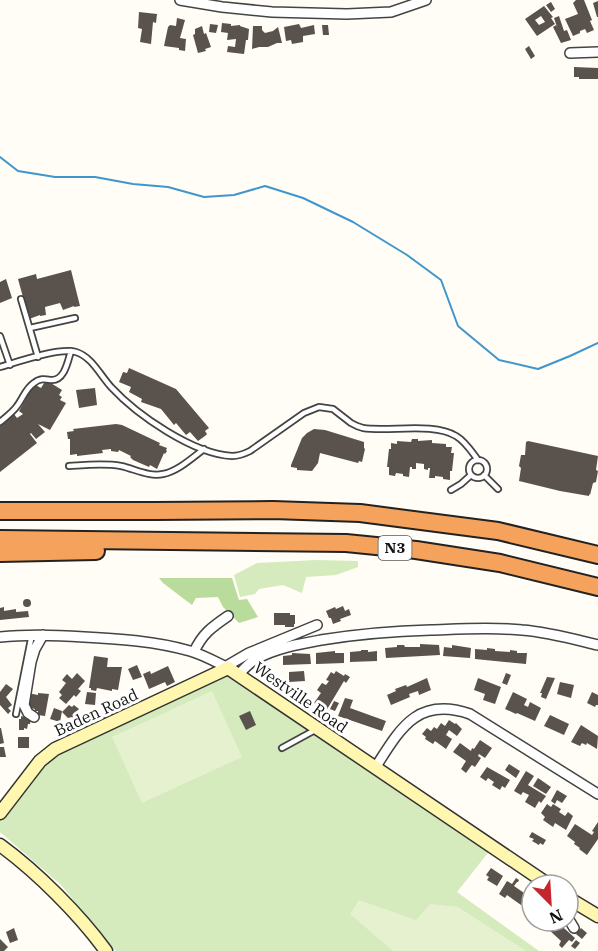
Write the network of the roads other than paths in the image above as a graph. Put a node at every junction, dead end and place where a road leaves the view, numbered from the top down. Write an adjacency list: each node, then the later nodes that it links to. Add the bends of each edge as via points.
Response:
1 (180, 0): 2 (street, via 272,12 357,14 391,12)
2 (426, 0)
3 (598, 52): 4 (street)
4 (570, 53)
5 (21, 299): 7 (lane)
6 (75, 318): 7 (lane)
7 (30, 328): 10 (lane)
8 (0, 336): 11 (lane)
9 (71, 351): 10 (lane); 13 (lane, via 59,378 36,381); 15 (lane, via 87,358 111,387 170,435)
10 (38, 357): 11 (lane)
11 (10, 365): 12 (lane)
12 (0, 367)
13 (0, 422)
14 (468, 447): 15 (lane, via 458,436 443,430 370,429 357,426 333,409 319,406 241,455); 16 (lane); 17 (lane)
15 (204, 449): 18 (lane, via 164,474 112,465)
16 (478, 460): 17 (lane); 20 (lane, via 487,467)
17 (470, 463): 19 (lane)
18 (69, 466)
19 (471, 475): 20 (lane); 22 (lane)
20 (484, 476): 21 (lane)
21 (498, 489)
22 (451, 490)
23 (0, 500): 25 (highway, via 92,503)
24 (0, 511): 25 (highway, N3)
25 (154, 512): 29 (highway, N3, via 360,513 498,531)
26 (0, 539): 27 (highway, N3)
27 (189, 542): 28 (highway, via 104,551); 30 (highway, N3, via 346,543 416,550 500,563)
28 (0, 553)
29 (598, 555)
30 (598, 587)
31 (228, 616): 37 (street, via 204,634)
32 (317, 625): 38 (street, via 249,653)
33 (32, 634): 34 (street, Westville Road); 35 (street, Westville Road); 39 (lane)
34 (44, 635): 37 (street, Westville Road, via 132,640); 40 (street, via 31,662 24,705)
35 (0, 637)
36 (598, 645): 38 (street, via 520,629 386,632 299,644 255,660 245,668)
37 (194, 652): 38 (street, Westville Road)
38 (231, 670): 41 (street, Westville Road); 45 (street, Baden Road, via 50,753)
39 (16, 714)
40 (34, 717)
41 (318, 729): 42 (lane); 43 (street, Westville Road)
42 (282, 748)
43 (375, 768): 44 (street, via 403,726 414,717 442,708 470,714); 47 (street, Westville Road)
44 (598, 794)
45 (0, 813)
46 (0, 845): 50 (street, via 64,902)
47 (531, 873)
48 (580, 905): 49 (street)
49 (598, 916)
50 (106, 951)

